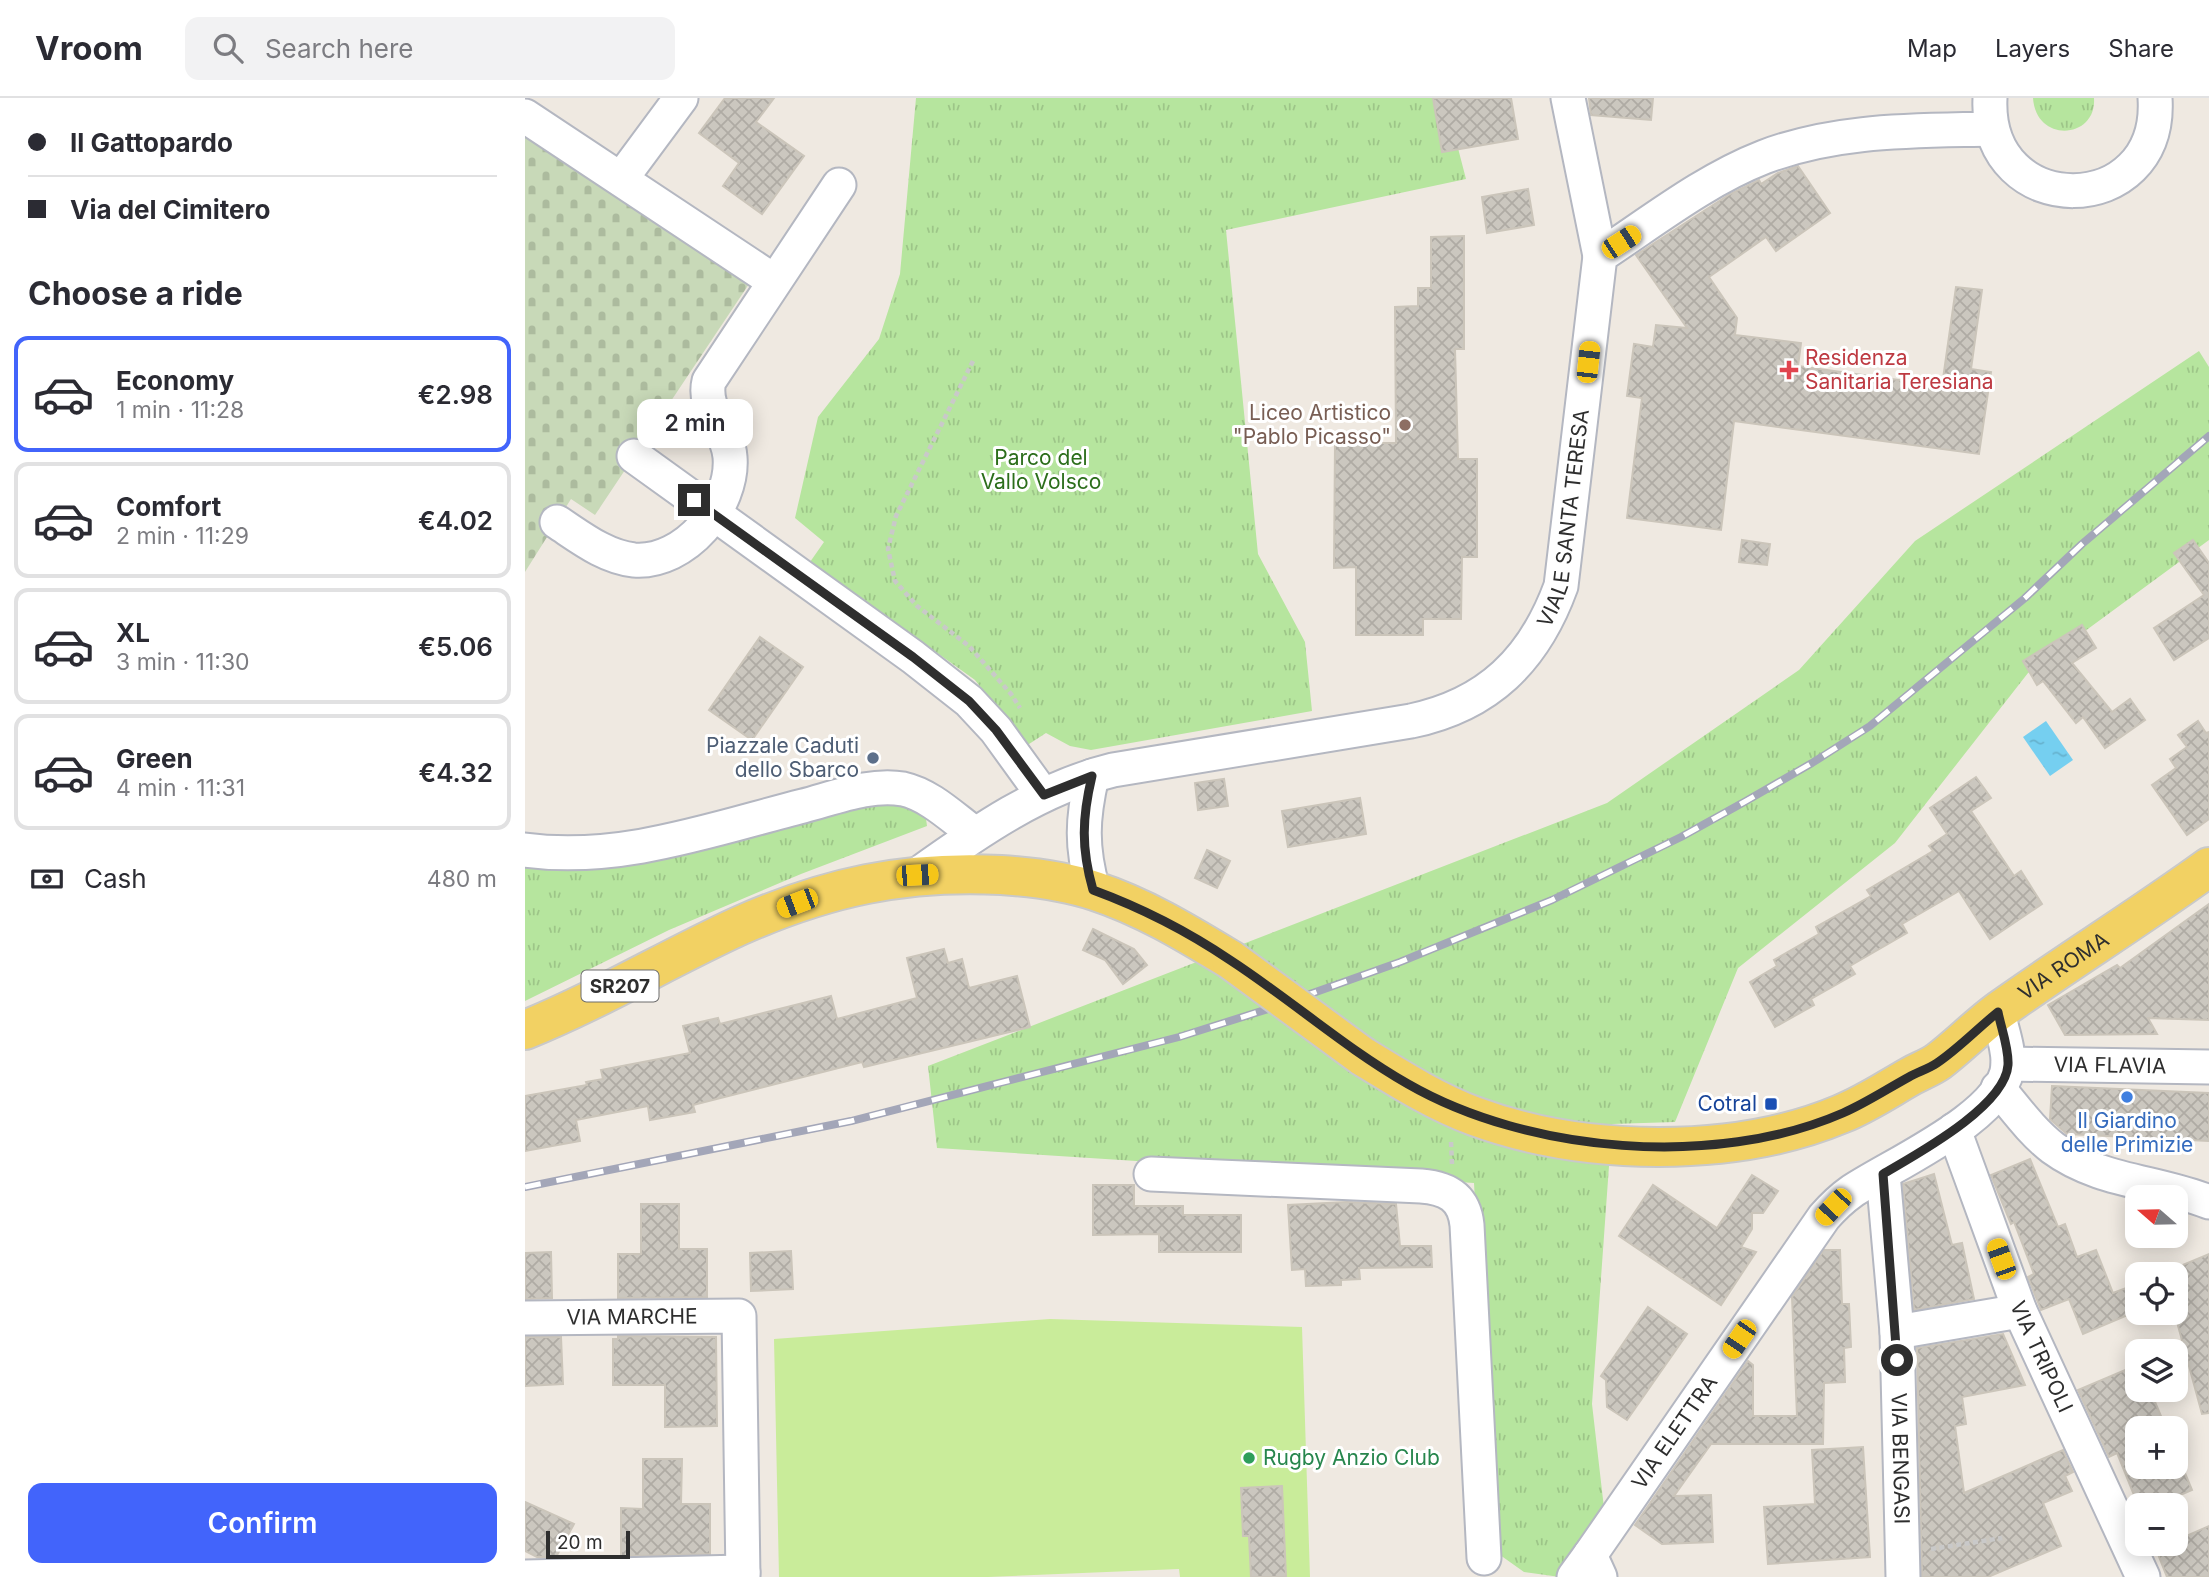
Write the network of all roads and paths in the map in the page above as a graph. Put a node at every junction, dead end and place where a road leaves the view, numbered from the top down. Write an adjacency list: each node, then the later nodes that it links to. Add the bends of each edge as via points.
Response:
1 (681, 98): 6 (street)
2 (1568, 98): 8 (street, VIALE SANTA TERESA)
3 (2155, 98): 4 (street, via 2156,118 2148,146 2130,169 2107,185 2078,192 2049,189 2023,176 2003,155)
4 (1991, 113): 8 (street, via 1793,147 1734,171)
5 (525, 116): 6 (street)
6 (621, 179): 9 (street)
7 (839, 185): 9 (street)
8 (1600, 256): 15 (street, VIALE SANTA TERESA, via 1564,574 1541,630 1512,669 1475,698 1423,719)
9 (774, 281): 12 (street, via 709,381 708,404 722,426 730,457 725,491)
10 (973, 361): 14 (path, via 895,516 888,549 895,582 917,606 969,646)
11 (634, 456): 12 (street)
12 (714, 514): 13 (street, via 677,548 637,560 605,552); 16 (street, via 969,701)
13 (557, 522)
14 (1024, 716)
15 (1092, 776): 16 (street, VIALE SANTA TERESA); 21 (street, via 1083,839)
16 (1044, 795): 17 (street, VIALE SANTA TERESA)
17 (975, 834): 18 (street, via 925,798 889,787 642,846 580,853); 20 (street, VIALE SANTA TERESA)
18 (525, 850)
19 (2209, 867): 22 (main road, VIA ROMA / SR207)
20 (917, 875): 21 (main road, SR207, via 1011,876); 23 (main road, SR207, via 831,891 778,910)
21 (1093, 890): 26 (main road, VIA ROMA / SR207, bridge, via 1152,914 1231,960 1362,1056)
22 (1998, 1012): 25 (street); 26 (main road, VIA ROMA / SR207, via 1937,1063 1841,1114 1710,1146 1561,1138 1499,1124)
23 (525, 1030)
24 (2209, 1067): 25 (street, VIA FLAVIA)
25 (2003, 1076): 27 (street, VIA ELETTRA, via 1977,1111); 31 (street, via 2045,1141 2074,1161 2127,1181)
26 (1449, 1106): 30 (path)
27 (1954, 1130): 29 (street, VIA ELETTRA); 32 (street, VIA TRIPOLI)
28 (1151, 1174): 30 (street, via 1421,1186)
29 (1883, 1174): 34 (street, VIA BENGASI); 37 (street, VIA ELETTRA, via 1853,1190 1813,1231)
30 (1453, 1194): 38 (street, via 1467,1225)
31 (2209, 1202)
32 (2020, 1311): 34 (street); 41 (street, VIA TRIPOLI)
33 (525, 1318): 39 (street, VIA MARCHE, via 739,1316)
34 (1896, 1332): 36 (street, VIA BENGASI)
35 (2002, 1538): 36 (path)
36 (1903, 1565)
37 (1588, 1570)
38 (1490, 1571)
39 (743, 1574): 40 (street)
40 (525, 1577)
41 (2143, 1577)

